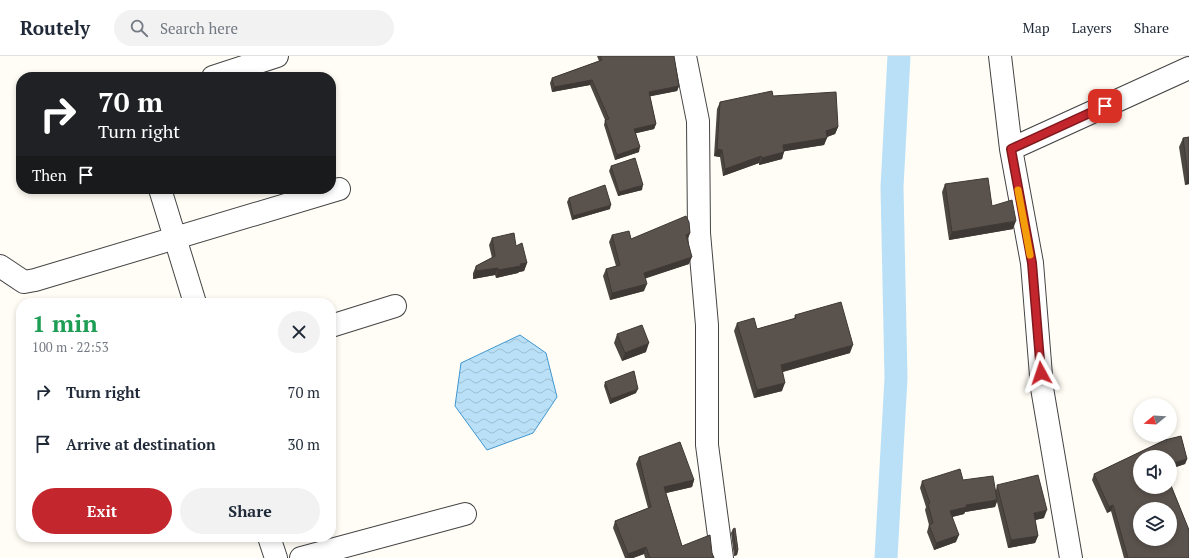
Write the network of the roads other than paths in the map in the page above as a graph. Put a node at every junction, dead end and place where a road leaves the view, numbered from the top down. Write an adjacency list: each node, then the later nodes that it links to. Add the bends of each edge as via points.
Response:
1 (277, 56): 5 (street)
2 (685, 56): 20 (street, via 698,121 699,233 707,325 707,445)
3 (1000, 56): 6 (street)
4 (1189, 68): 6 (street)
5 (227, 72)
6 (1011, 149): 21 (street, via 1032,263 1042,388)
7 (339, 188): 8 (street)
8 (336, 189)
9 (161, 194): 11 (street)
10 (319, 194): 11 (street)
11 (174, 238): 12 (street, via 24,282); 13 (street)
12 (0, 266)
13 (193, 298)
14 (396, 306): 15 (street)
15 (336, 324)
16 (465, 514): 19 (street)
17 (271, 542): 18 (street)
18 (276, 558)
19 (301, 558)
20 (722, 558)
21 (1070, 558)

